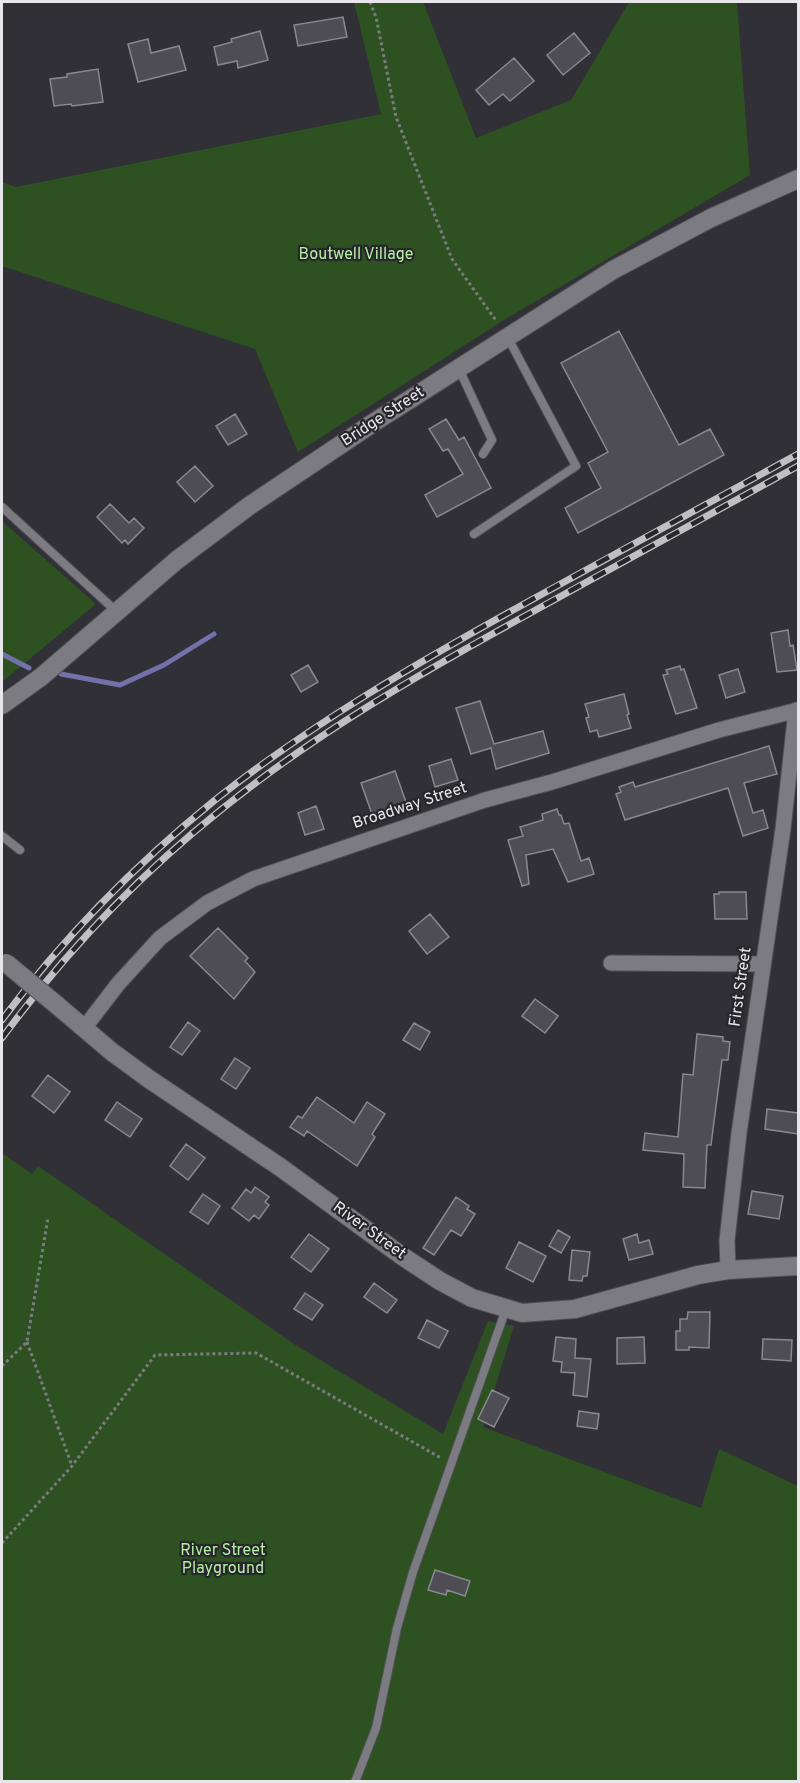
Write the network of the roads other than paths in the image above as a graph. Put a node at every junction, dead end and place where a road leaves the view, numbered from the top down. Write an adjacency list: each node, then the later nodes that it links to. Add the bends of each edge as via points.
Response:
1 (798, 179): 2 (main road, Bridge Street, via 711,218 614,270)
2 (507, 337): 3 (main road, Bridge Street); 6 (lane, via 576,466)
3 (459, 369): 4 (lane, via 492,440); 7 (main road, Bridge Street, via 249,506)
4 (483, 454)
5 (2, 507): 7 (lane)
6 (474, 534)
7 (117, 612): 8 (main road, Bridge Street)
8 (2, 705)
9 (797, 710): 14 (street, First Street); 15 (street, Broadway Street, via 485,800 253,879 199,908 160,938 118,984)
10 (2, 836): 11 (lane)
11 (20, 850)
12 (4, 962): 15 (main road, River Street, bridge)
13 (611, 963): 14 (street)
14 (763, 964): 17 (street, First Street, via 737,1145 727,1240)
15 (86, 1028): 18 (main road, River Street, via 149,1079 402,1256 460,1292)
16 (798, 1266): 17 (main road, River Street)
17 (728, 1270): 18 (main road, River Street, via 575,1309 522,1313)
18 (506, 1309): 19 (lane, via 413,1572 376,1728)
19 (355, 1782)

